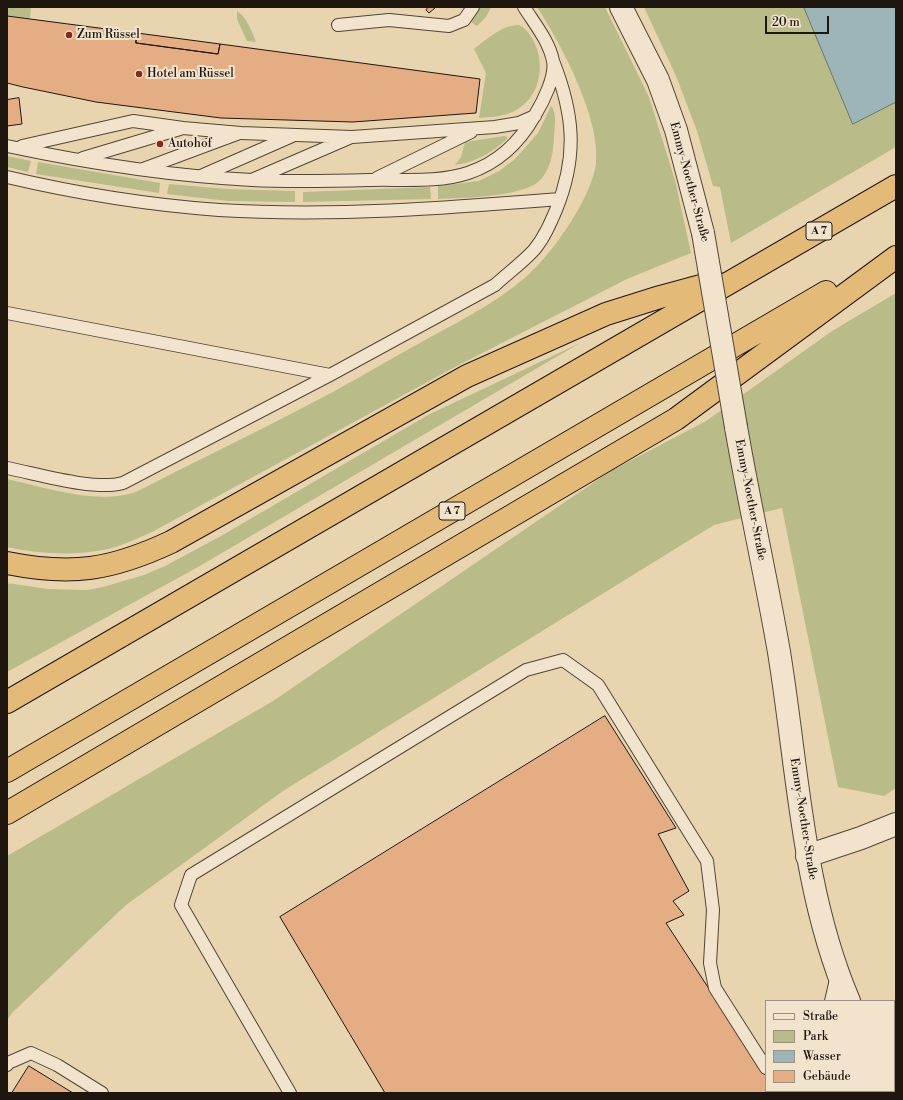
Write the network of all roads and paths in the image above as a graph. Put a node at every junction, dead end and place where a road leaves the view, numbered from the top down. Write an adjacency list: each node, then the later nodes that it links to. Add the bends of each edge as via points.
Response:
1 (472, 7): 4 (lane, via 464,20 449,26 389,20)
2 (524, 7): 5 (lane, via 546,43)
3 (621, 7): 34 (street, Emmy-Noether-Straße, bridge, via 658,80 674,123 703,233 779,653)
4 (338, 25)
5 (553, 61): 6 (lane, via 550,82); 20 (lane, via 564,88 572,127 572,152)
6 (535, 116): 8 (lane, via 509,125); 18 (lane, via 518,140 482,168 455,176)
7 (183, 128): 9 (lane); 12 (lane, via 133,121); 13 (lane)
8 (476, 130): 11 (lane); 18 (lane)
9 (241, 132): 10 (lane); 14 (lane)
10 (294, 135): 11 (lane); 15 (lane)
11 (352, 137): 17 (lane)
12 (12, 147): 13 (lane)
13 (78, 159): 14 (lane)
14 (142, 169): 15 (lane)
15 (200, 176): 17 (lane)
16 (7, 177): 20 (lane, via 88,193 181,206 249,211 371,211)
17 (251, 180): 18 (lane)
18 (374, 180)
19 (896, 186): 23 (highway, A 7)
20 (560, 199): 25 (lane, via 544,236 534,249 495,284)
21 (896, 251): 29 (highway, A 7)
22 (896, 257): 30 (highway, via 676,419)
23 (741, 276): 27 (highway, via 606,314 495,363 416,403 148,553 100,568 74,570 32,568); 28 (highway, A 7)
24 (7, 313): 25 (lane)
25 (330, 375): 26 (lane, via 140,476 118,484 94,485)
26 (7, 468)
27 (7, 563)
28 (7, 702)
29 (7, 771)
30 (53, 785): 31 (highway); 33 (highway)
31 (7, 813)
32 (896, 824): 34 (street)
33 (7, 826)
34 (807, 856): 35 (street, Emmy-Noether-Straße, via 824,929)
35 (838, 974): 36 (lane); 37 (street, Emmy-Noether-Straße)
36 (831, 1000)
37 (849, 1000)
38 (7, 1065): 40 (lane, via 31,1053 57,1065)
39 (765, 1066): 41 (lane, via 715,988 710,963 713,910 707,861 598,685 563,660 526,670 191,875 181,905)
40 (102, 1093)
41 (290, 1093)

